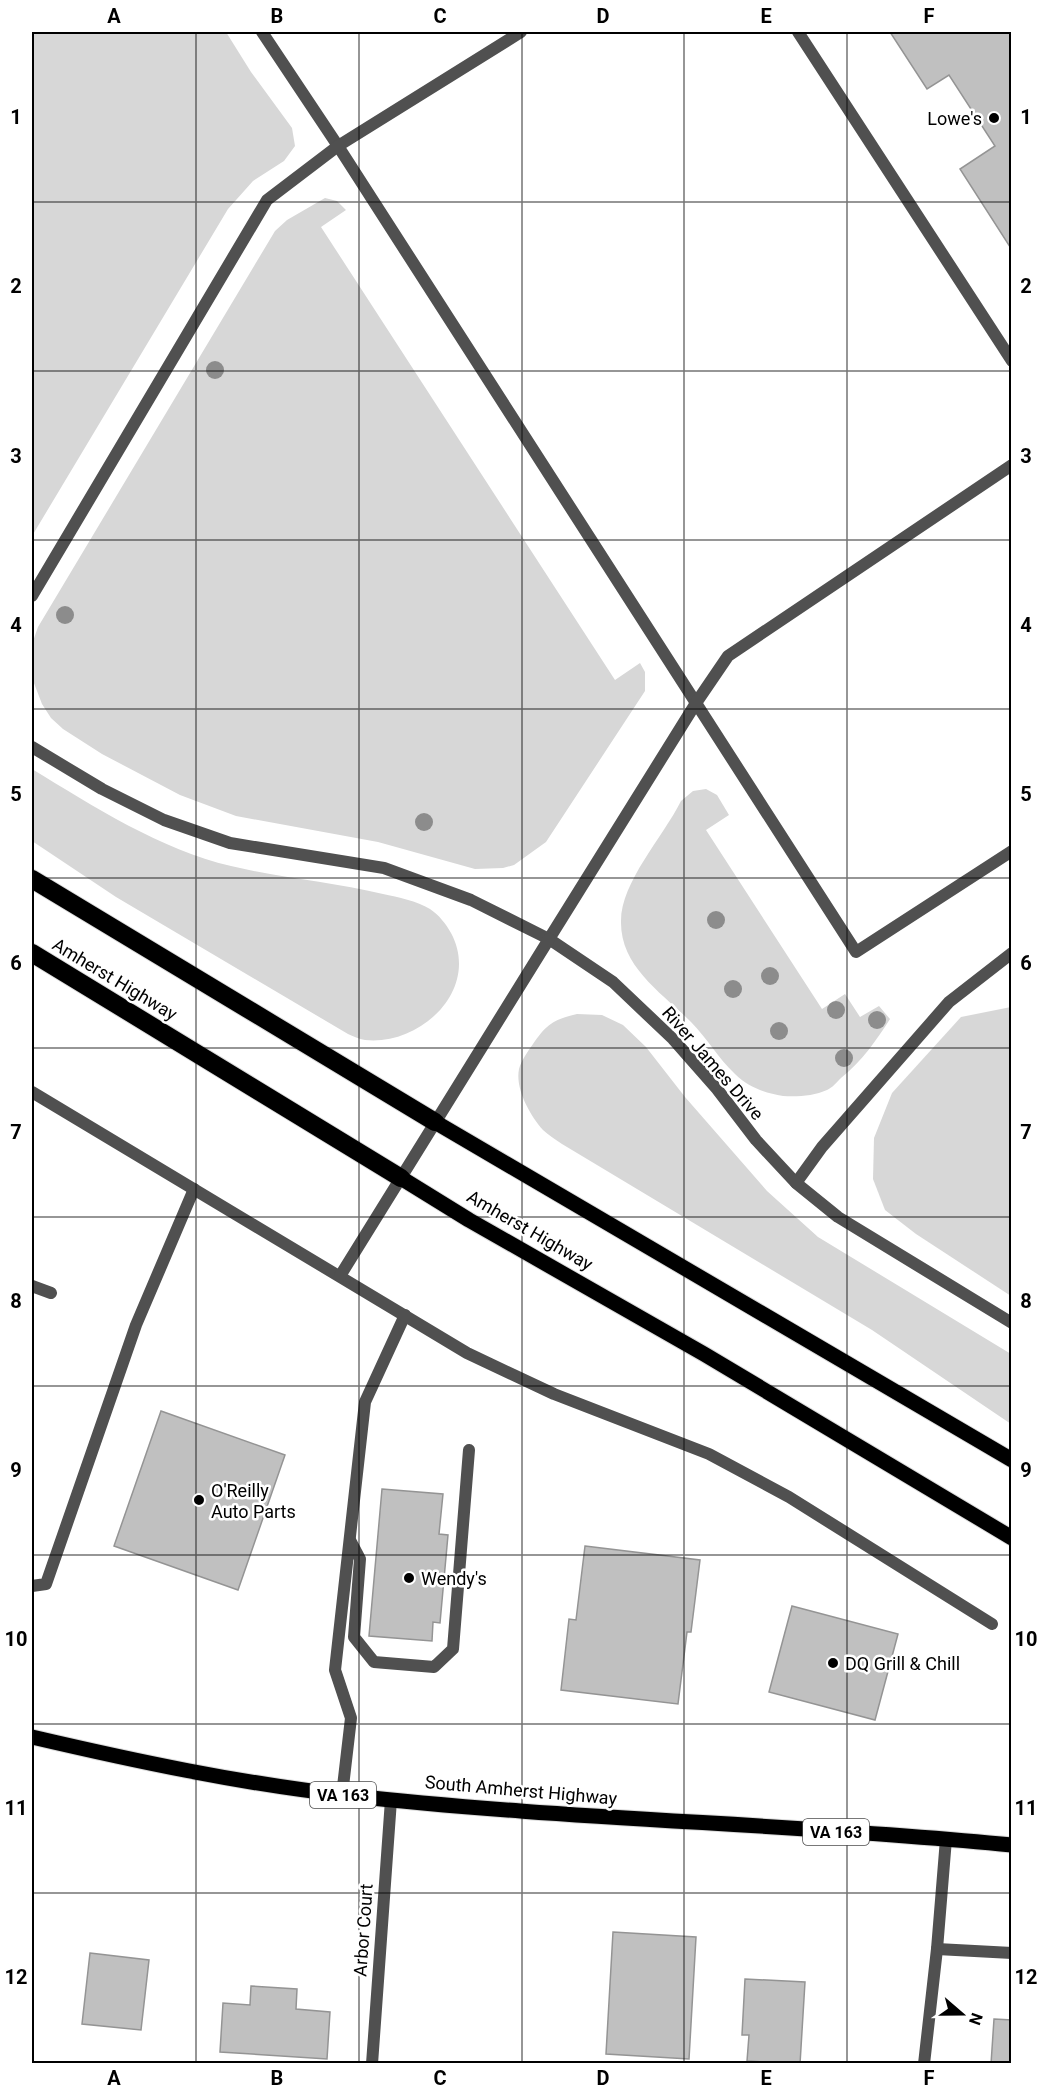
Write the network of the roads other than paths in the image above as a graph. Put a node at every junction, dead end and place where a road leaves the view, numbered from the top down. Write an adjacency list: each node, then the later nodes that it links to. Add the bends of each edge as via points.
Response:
1 (262, 32): 4 (street)
2 (521, 32): 4 (street)
3 (798, 32): 5 (street)
4 (338, 147): 7 (street, via 267,201); 8 (street)
5 (1011, 361)
6 (1011, 465): 8 (street, via 728,656)
7 (32, 596)
8 (696, 703): 10 (street, via 856,952); 12 (street)
9 (32, 747): 12 (street, River James Drive, via 164,820 230,843 384,868 471,900)
10 (1011, 851)
11 (32, 879): 16 (highway)
12 (549, 939): 16 (street); 18 (street, River James Drive, via 613,982 673,1039)
13 (32, 953): 17 (highway, Amherst Highway)
14 (1011, 953): 18 (street, via 949,1002 822,1147)
15 (32, 1092): 19 (street)
16 (435, 1122): 17 (street); 26 (main road)
17 (401, 1178): 20 (street); 27 (main road, Amherst Highway)
18 (796, 1183): 24 (street, River James Drive, via 838,1216)
19 (195, 1189): 20 (street); 29 (street, via 136,1325 46,1584)
20 (340, 1276): 23 (street)
21 (32, 1286): 22 (street)
22 (51, 1293)
23 (405, 1315): 28 (street, via 365,1402); 30 (street, via 467,1353 554,1394 709,1454 789,1497)
24 (1011, 1323)
25 (469, 1450): 28 (street, via 453,1649 434,1667 374,1662 354,1636 360,1559)
26 (1011, 1460)
27 (1011, 1538)
28 (350, 1539): 32 (street, via 335,1670 351,1718)
29 (32, 1586)
30 (992, 1624)
31 (32, 1737): 32 (main road, South Amherst Highway / VA 163, via 139,1762)
32 (342, 1795): 33 (main road, South Amherst Highway / VA 163)
33 (391, 1800): 34 (main road, South Amherst Highway / VA 163); 38 (street, Arbor Court)
34 (946, 1839): 35 (main road, South Amherst Highway / VA 163); 36 (street)
35 (1011, 1845)
36 (937, 1949): 37 (street); 39 (street)
37 (1011, 1953)
38 (372, 2064)
39 (924, 2064)

